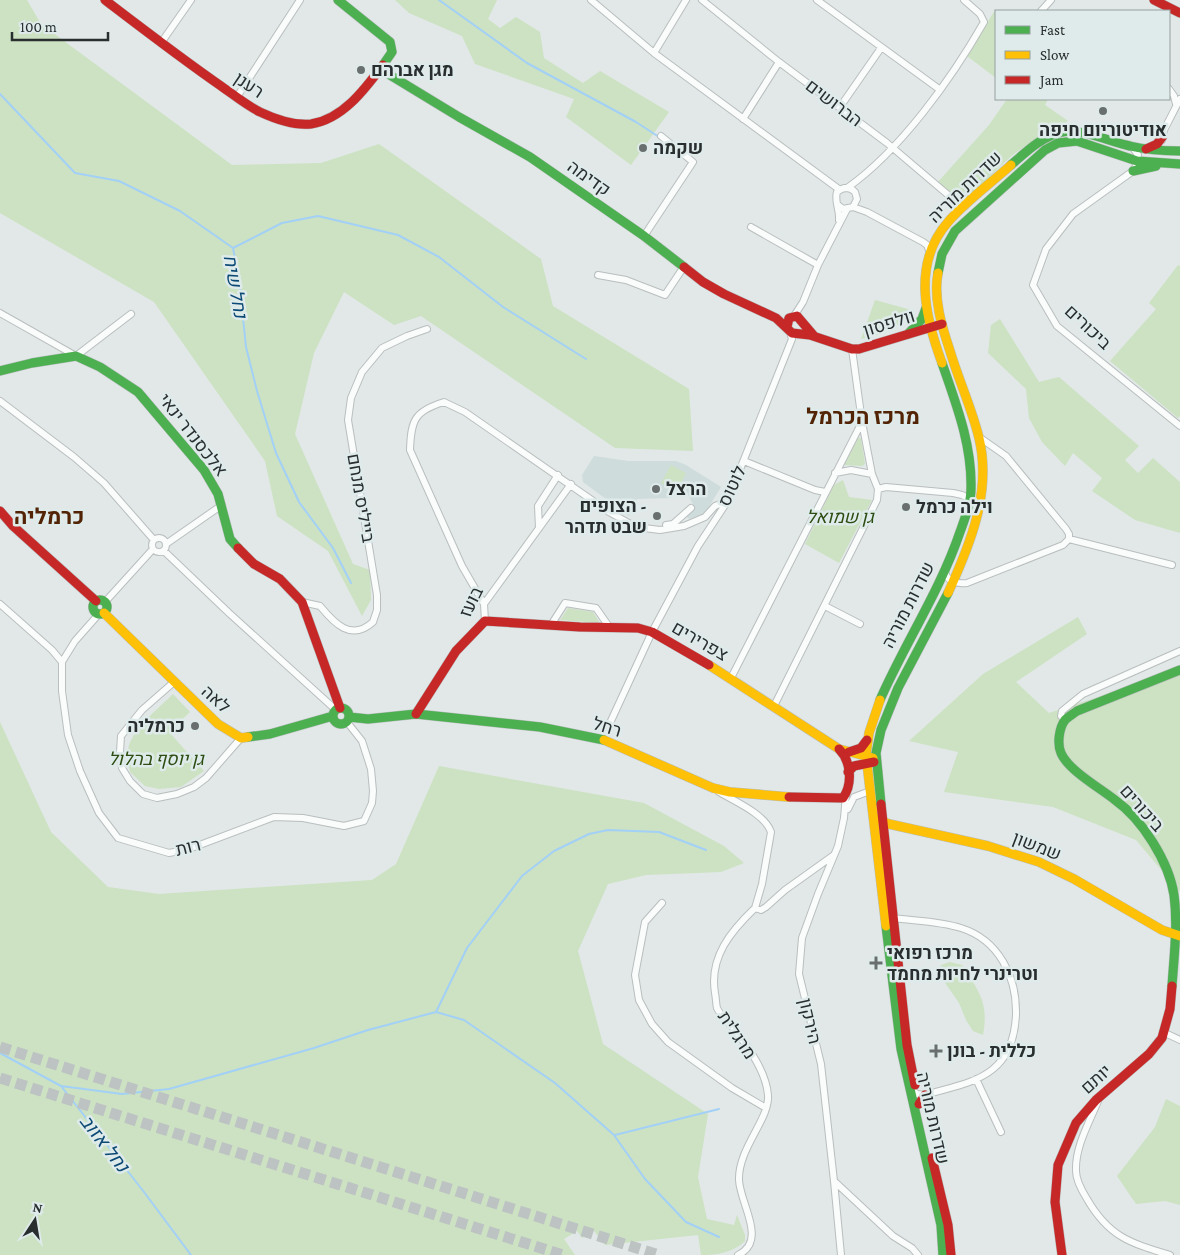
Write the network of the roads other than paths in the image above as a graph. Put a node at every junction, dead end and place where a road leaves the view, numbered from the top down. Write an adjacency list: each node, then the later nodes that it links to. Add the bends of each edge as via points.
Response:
1 (105, 0): 14 (street, רענן)
2 (191, 0): 14 (street)
3 (300, 0): 21 (street)
4 (338, 0): 18 (street, רענן, via 390,42 392,52)
5 (591, 0): 16 (street)
6 (686, 0): 16 (street)
7 (702, 0): 17 (street, הברושים)
8 (817, 0): 15 (street)
9 (964, 0): 19 (street, via 984,22 967,52)
10 (1051, 0): 12 (street)
11 (1154, 0): 13 (street)
12 (1043, 10)
13 (1180, 13)
14 (161, 43): 21 (street, רענן)
15 (881, 48): 19 (street); 23 (street)
16 (654, 53): 24 (street)
17 (779, 62): 23 (street, הברושים); 24 (street)
18 (380, 69): 21 (street, רענן, via 342,110 317,123 281,120 259,112); 45 (street, קדימה, via 530,157)
19 (939, 89): 28 (street)
20 (1170, 90): 22 (street)
21 (237, 97)
22 (1179, 100): 26 (street)
23 (840, 107): 28 (street, הברושים)
24 (743, 119): 38 (street)
25 (661, 136): 45 (street, via 693,162)
26 (1163, 136): 29 (street, via 1154,146); 30 (street)
27 (1132, 147): 29 (street, שדרות מוריה); 32 (street, via 1137,152); 41 (street, שדרות מוריה, via 1081,132 1060,132 1035,145)
28 (893, 148): 36 (street); 41 (street, הברושים, via 936,186)
29 (1145, 149): 30 (street, שדרות מוריה)
30 (1160, 151): 31 (street, שדרות מוריה); 33 (street)
31 (1180, 151)
32 (1137, 161): 33 (street, שדרות מוריה); 35 (street); 54 (street, שדרות מוריה, via 1077,141 1058,143 1044,150 950,237 938,267 936,294)
33 (1163, 164): 34 (street); 35 (street)
34 (1180, 164)
35 (1133, 171): 63 (street, ביכורים, via 1073,214 1046,249 1033,285 1058,326)
36 (862, 178): 37 (street); 39 (street)
37 (847, 188): 38 (street); 39 (street)
38 (840, 190): 40 (street, via 836,196)
39 (855, 192): 42 (street, via 857,199)
40 (838, 205): 42 (street); 43 (street)
41 (965, 206): 46 (street, שדרות מוריה, via 945,224)
42 (850, 208): 43 (street); 46 (street, via 867,212 922,242)
43 (838, 224): 47 (street)
44 (751, 227): 47 (street)
45 (644, 236): 48 (street, קדימה)
46 (929, 250): 50 (street, שדרות מוריה)
47 (818, 265): 53 (street)
48 (684, 268): 49 (street, via 665,295 626,280); 53 (street, קדימה, via 724,294)
49 (598, 275)
50 (926, 304): 55 (street, שדרות מוריה); 57 (street, via 922,319)
51 (0, 313): 59 (street, אלכסנדר ינאי)
52 (131, 314): 59 (street)
53 (795, 324): 58 (street, וולפסון, via 816,337); 65 (street, לוטוס, via 792,340)
54 (942, 324): 55 (street, וולפסון); 64 (street, שדרות מוריה)
55 (930, 328): 57 (street, וולפסון); 72 (street, שדרות מוריה, via 966,433 971,468)
56 (427, 329): 89 (street, בייליס מנחם, via 382,348 362,372 351,398 348,420 377,595 373,622 360,630 347,630 333,622 320,606)
57 (908, 334): 58 (street, וולפסון)
58 (852, 349): 62 (street)
59 (76, 356): 60 (street); 74 (street, אלכסנדר ינאי, via 100,367 138,392 204,470)
60 (0, 371)
61 (0, 401): 82 (street, via 104,483)
62 (862, 422): 66 (street); 67 (street)
63 (1180, 426)
64 (979, 436): 81 (street, via 1006,456 1066,529); 87 (street, שדרות מוריה, via 983,477 980,507)
65 (744, 460): 71 (street); 73 (street, לוטוס)
66 (835, 472): 67 (street, via 851,470); 71 (street)
67 (872, 474): 70 (street)
68 (558, 475): 69 (street); 80 (street, via 538,506); 91 (street, via 465,412 444,402 429,406 420,413 411,429 410,450 462,566)
69 (571, 484): 79 (street); 80 (street, בועז)
70 (878, 489): 72 (street, via 953,493); 92 (street, via 875,506)
71 (825, 492): 102 (street)
72 (970, 499): 86 (street, שדרות מוריה)
73 (727, 502): 79 (street, via 724,500 705,517 684,526 660,530); 98 (street, לוטוס, via 698,546)
74 (222, 505): 83 (street); 89 (street, אלכסנדר ינאי, via 230,539 243,555 280,579)
75 (691, 508): 77 (street)
76 (0, 511): 88 (street)
77 (682, 516): 78 (street); 79 (street, via 673,524)
78 (688, 522)
79 (632, 525)
80 (539, 528): 91 (street, בועז)
81 (1068, 539): 85 (street); 87 (street, via 1063,545 974,581)
82 (154, 540): 83 (street, via 163,539); 84 (street)
83 (165, 548): 84 (street, via 159,552); 105 (street)
84 (153, 550): 88 (street)
85 (1172, 565)
86 (945, 569): 87 (street); 111 (street, שדרות מוריה, via 882,694)
87 (952, 582): 114 (street, שדרות מוריה, via 887,713)
88 (100, 602): 93 (street, via 107,608); 93 (street, via 92,607 94,612)
89 (302, 602): 105 (street, אלכסנדר ינאי)
90 (0, 604): 100 (street)
91 (484, 604): 94 (street, בועז)
92 (824, 606): 95 (street); 104 (street)
93 (101, 614): 100 (street, via 75,641); 103 (street, לאה)
94 (484, 621): 96 (street, צפרירים); 106 (street, בועז, via 456,651)
95 (860, 624)
96 (551, 625): 97 (street, צפרירים); 97 (street, via 565,603 596,608)
97 (610, 628): 98 (street, צפרירים, via 638,628)
98 (652, 632): 102 (street, צפרירים); 109 (street, לוטוס)
99 (1180, 651): 108 (street, ביכורים, via 1083,694 1062,711 1061,716)
100 (62, 662): 107 (street, רות, via 68,735 99,812 118,838 169,853 189,849 274,817 303,818 344,826 364,821 372,803 371,769 362,741)
101 (1180, 670): 108 (street, via 1077,711)
102 (731, 678): 104 (street, צפרירים)
103 (174, 682): 110 (street, לאה, via 218,724); 110 (street, via 142,710 121,736 122,768 143,794 158,798 194,786 206,778)
104 (774, 706): 112 (street, צפרירים)
105 (336, 711): 107 (street, via 347,712); 107 (street, via 336,723 343,724); 110 (street, via 270,734)
106 (416, 714): 107 (street, רחל); 116 (street, רחל, via 540,727 604,740)
107 (348, 719)
108 (1065, 720): 127 (street, ביכורים, via 1059,744 1064,759 1120,803 1152,841 1170,878)
109 (610, 723)
110 (241, 738)
111 (867, 740): 113 (street, via 861,748); 114 (street, שדרות מוריה)
112 (839, 749): 113 (street, צפרירים); 115 (street, via 848,760)
113 (850, 752): 114 (street, צפרירים)
114 (870, 760): 115 (street); 117 (street, שדרות מוריה); 121 (street, שדרות מוריה)
115 (848, 772): 118 (street)
116 (713, 788): 118 (street, רחל, via 746,795 805,798 841,798); 124 (street, via 761,817 770,828)
117 (870, 791): 119 (street, שדרות מוריה); 120 (street, via 854,797)
118 (846, 794): 120 (street, הירקון)
119 (873, 813): 121 (street, שמשון); 132 (street, שדרות מוריה)
120 (844, 818): 122 (street, הירקון)
121 (882, 821): 125 (street, שדרות מוריה); 126 (street, שמשון, via 988,846 1039,862)
122 (834, 855): 124 (street, מרגלית, via 766,907 761,910); 137 (street, הירקון, via 802,938 799,974 821,1064)
123 (662, 903): 135 (street, via 645,922 635,975 638,1000 652,1024 668,1042)
124 (755, 908): 135 (street, מרגלית, via 738,924 720,952 713,981 718,1008 744,1042 765,1079)
125 (893, 918): 131 (street, via 962,928 983,940 1007,965 1016,1006 1012,1041 994,1068); 133 (street, שדרות מוריה, via 907,1045)
126 (1162, 930): 127 (street); 128 (street)
127 (1178, 930): 128 (street, יותם)
128 (1178, 949): 129 (street, יותם, via 1170,1009)
129 (1163, 1032): 130 (street); 134 (street, יותם, via 1149,1054)
130 (1180, 1040)
131 (976, 1079): 133 (street); 136 (street)
132 (908, 1085): 133 (street, via 913,1092); 141 (street, שדרות מוריה, via 941,1225)
133 (921, 1094): 142 (street, שדרות מוריה, via 919,1104 944,1205)
134 (1100, 1096): 143 (street, יותם, via 1076,1123 1058,1165 1055,1202); 144 (street, via 1078,1151 1076,1172 1082,1190 1097,1216 1115,1234)
135 (766, 1108): 138 (street, מרגלית, via 742,1162 740,1187 752,1239 746,1251)
136 (1001, 1132)
137 (834, 1181): 139 (street, הירקון); 140 (street)
138 (738, 1255)
139 (841, 1255)
140 (918, 1255)
141 (943, 1255)
142 (951, 1255)
143 (1062, 1255)
144 (1170, 1255)

